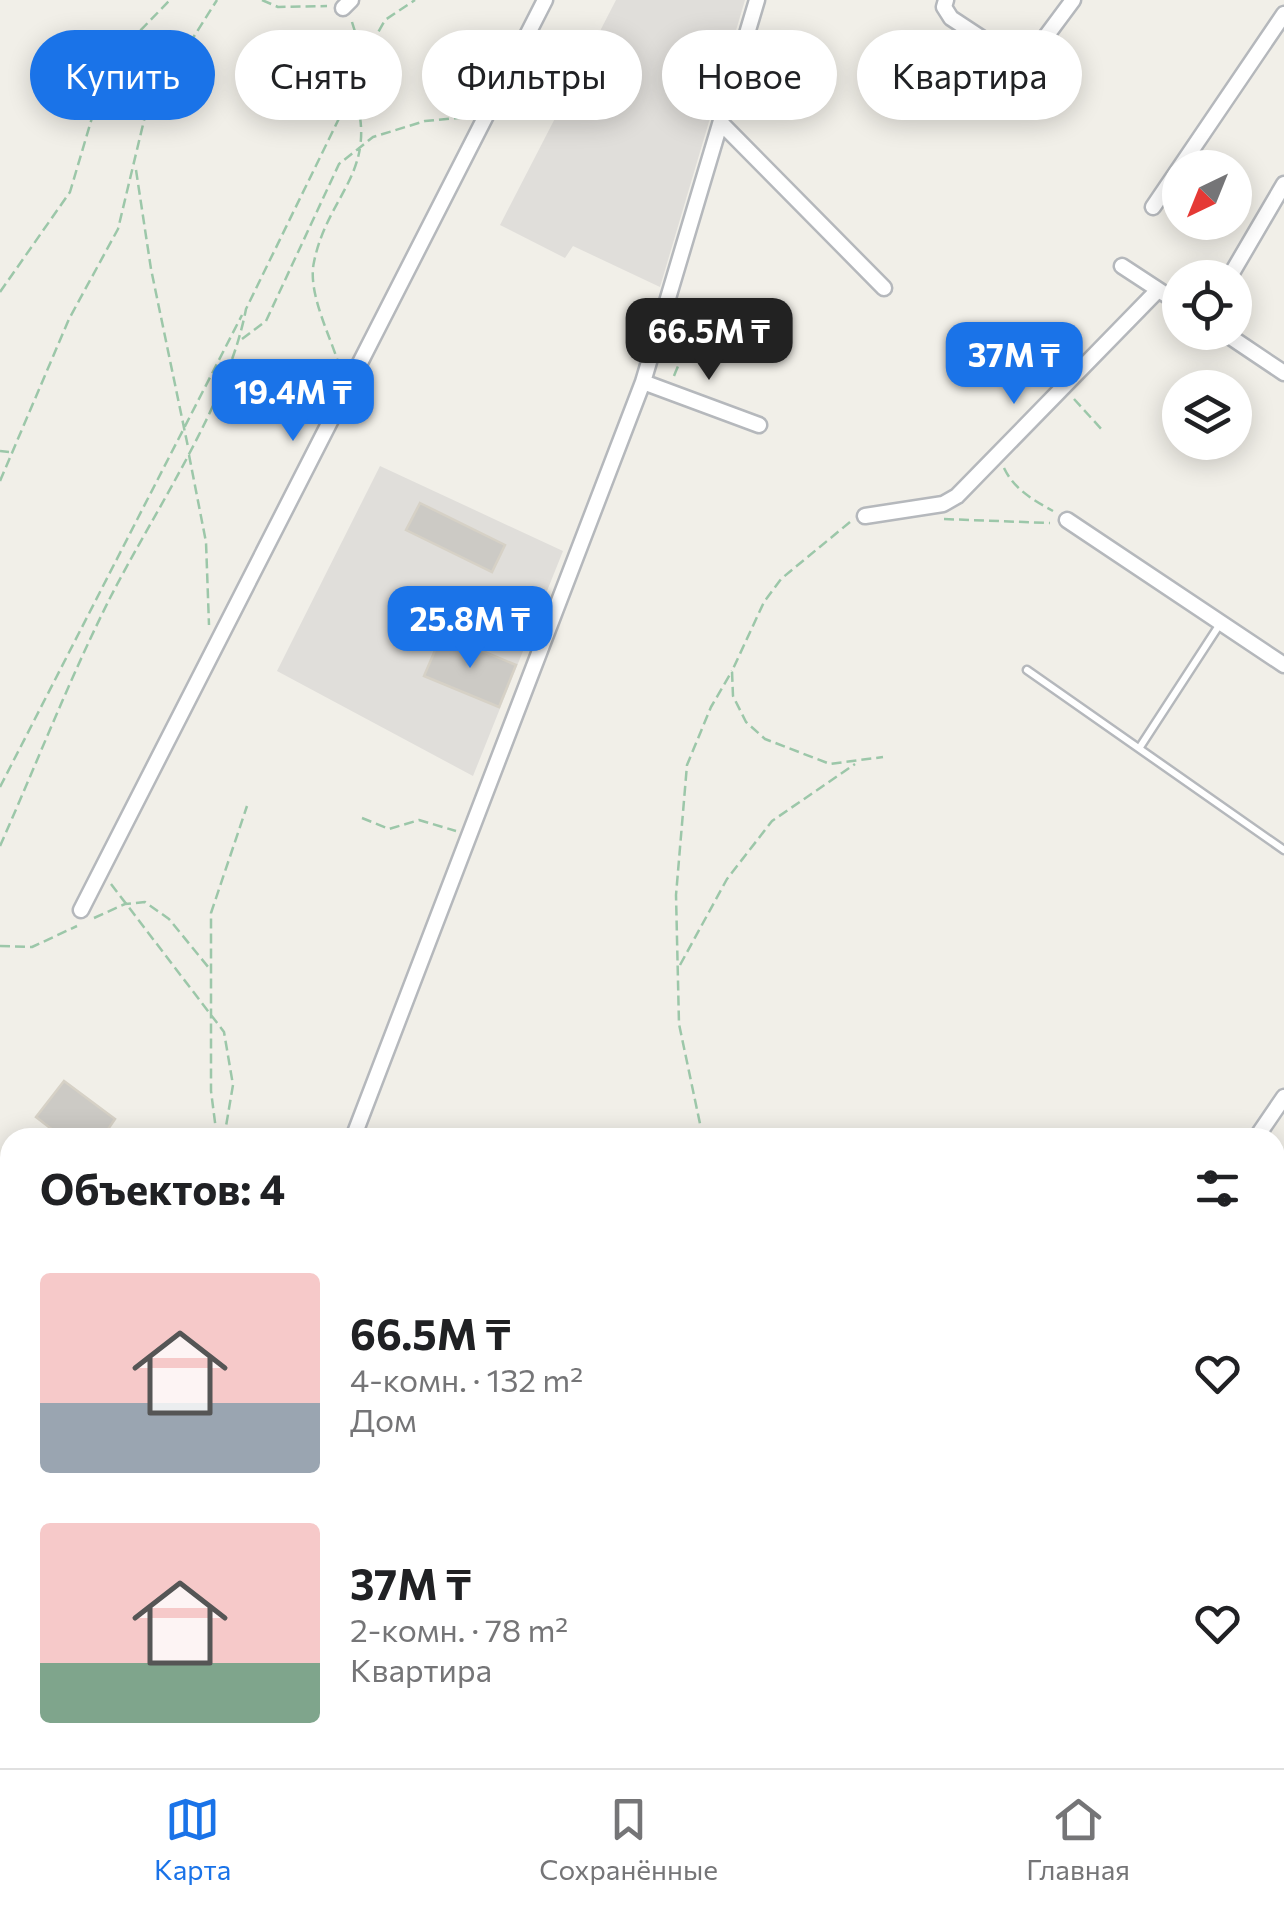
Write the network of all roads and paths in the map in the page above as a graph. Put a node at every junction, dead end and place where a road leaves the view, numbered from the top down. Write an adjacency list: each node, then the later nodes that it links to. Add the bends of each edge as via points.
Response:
1 (170, 0): 27 (path, via 116,63 70,192)
2 (217, 0): 20 (path, via 146,112)
3 (262, 0): 9 (path, via 278,7)
4 (416, 0): 12 (path)
5 (545, 0): 13 (street)
6 (757, 0): 18 (street)
7 (946, 0): 8 (street, via 951,18 1024,66)
8 (1074, 0)
9 (347, 4): 11 (path)
10 (1284, 14): 22 (street)
11 (355, 30)
12 (379, 30)
13 (530, 30)
14 (337, 120): 30 (path)
15 (362, 120): 19 (path)
16 (462, 120): 19 (path, via 424,121)
17 (483, 120): 36 (street)
18 (722, 124): 25 (street); 34 (street)
19 (363, 142): 31 (path, via 339,164 266,321); 36 (path, via 314,261 313,284)
20 (136, 168): 39 (path); 44 (path, via 118,228)
21 (1284, 184): 23 (street)
22 (1153, 207)
23 (1240, 260)
24 (1122, 266): 26 (street)
25 (884, 288)
26 (1158, 290): 28 (street); 35 (street)
27 (0, 292)
28 (1162, 293)
29 (769, 307): 37 (path, via 758,319 723,324 694,339)
30 (246, 309): 31 (path); 39 (path)
31 (240, 340): 43 (path)
32 (1250, 350): 33 (street)
33 (1284, 373)
34 (643, 382): 37 (street); 60 (street)
35 (1064, 387): 40 (path); 41 (street)
36 (346, 388): 50 (street)
37 (668, 391): 38 (street)
38 (758, 425)
39 (183, 426): 43 (path); 57 (path)
40 (1104, 432)
41 (1004, 448): 46 (street, via 943,504); 48 (path, via 1010,479)
42 (0, 451): 44 (path)
43 (188, 451): 50 (path, via 206,542); 61 (path, via 108,603)
44 (11, 452): 45 (path)
45 (0, 481)
46 (865, 516): 53 (path, via 781,579)
47 (933, 517): 48 (path, via 1038,526)
48 (1066, 520): 49 (street)
49 (1221, 623): 51 (street); 54 (lane)
50 (210, 656): 63 (street)
51 (1284, 665)
52 (1027, 670): 54 (lane)
53 (732, 671): 56 (path, via 733,696 746,722 765,739 830,764); 67 (path, via 687,765 676,894)
54 (1140, 747): 62 (lane)
55 (883, 758): 56 (path)
56 (856, 763): 67 (path, via 772,821 727,878)
57 (0, 787)
58 (246, 806): 68 (path, via 211,913)
59 (362, 818): 60 (path, via 389,829 419,820)
60 (466, 835): 73 (street)
61 (0, 846)
62 (1284, 850)
63 (102, 869): 64 (path); 65 (street)
64 (125, 904): 65 (path); 68 (path, via 145,902 169,919); 69 (path)
65 (84, 918): 66 (path, via 32,947)
66 (0, 946)
67 (678, 968): 74 (path, via 679,1024)
68 (210, 969): 69 (path)
69 (214, 1018): 71 (path, via 210,1091); 72 (path, via 224,1032 233,1086)
70 (1284, 1096): 75 (street)
71 (216, 1128)
72 (226, 1128)
73 (356, 1128)
74 (701, 1128)
75 (1263, 1128)

